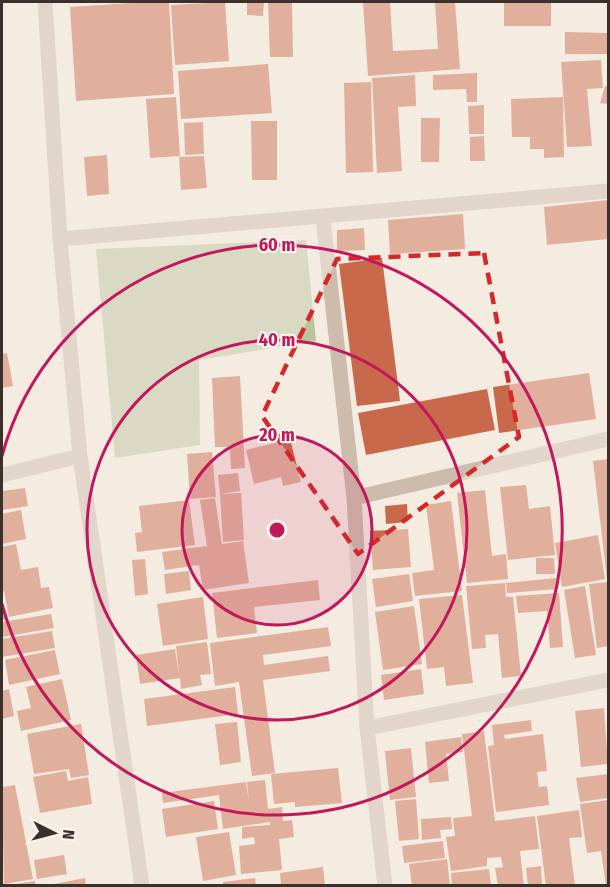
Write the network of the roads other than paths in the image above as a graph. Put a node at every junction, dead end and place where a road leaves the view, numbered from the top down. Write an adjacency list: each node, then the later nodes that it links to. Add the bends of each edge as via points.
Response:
1 (45, 2): 4 (street)
2 (609, 191): 3 (street)
3 (323, 218): 4 (street); 8 (street)
4 (60, 239): 6 (street)
5 (609, 439): 8 (street)
6 (80, 456): 7 (street); 11 (street)
7 (2, 475)
8 (354, 498): 10 (street)
9 (609, 680): 10 (street)
10 (367, 728): 12 (street)
11 (142, 885)
12 (385, 885)

